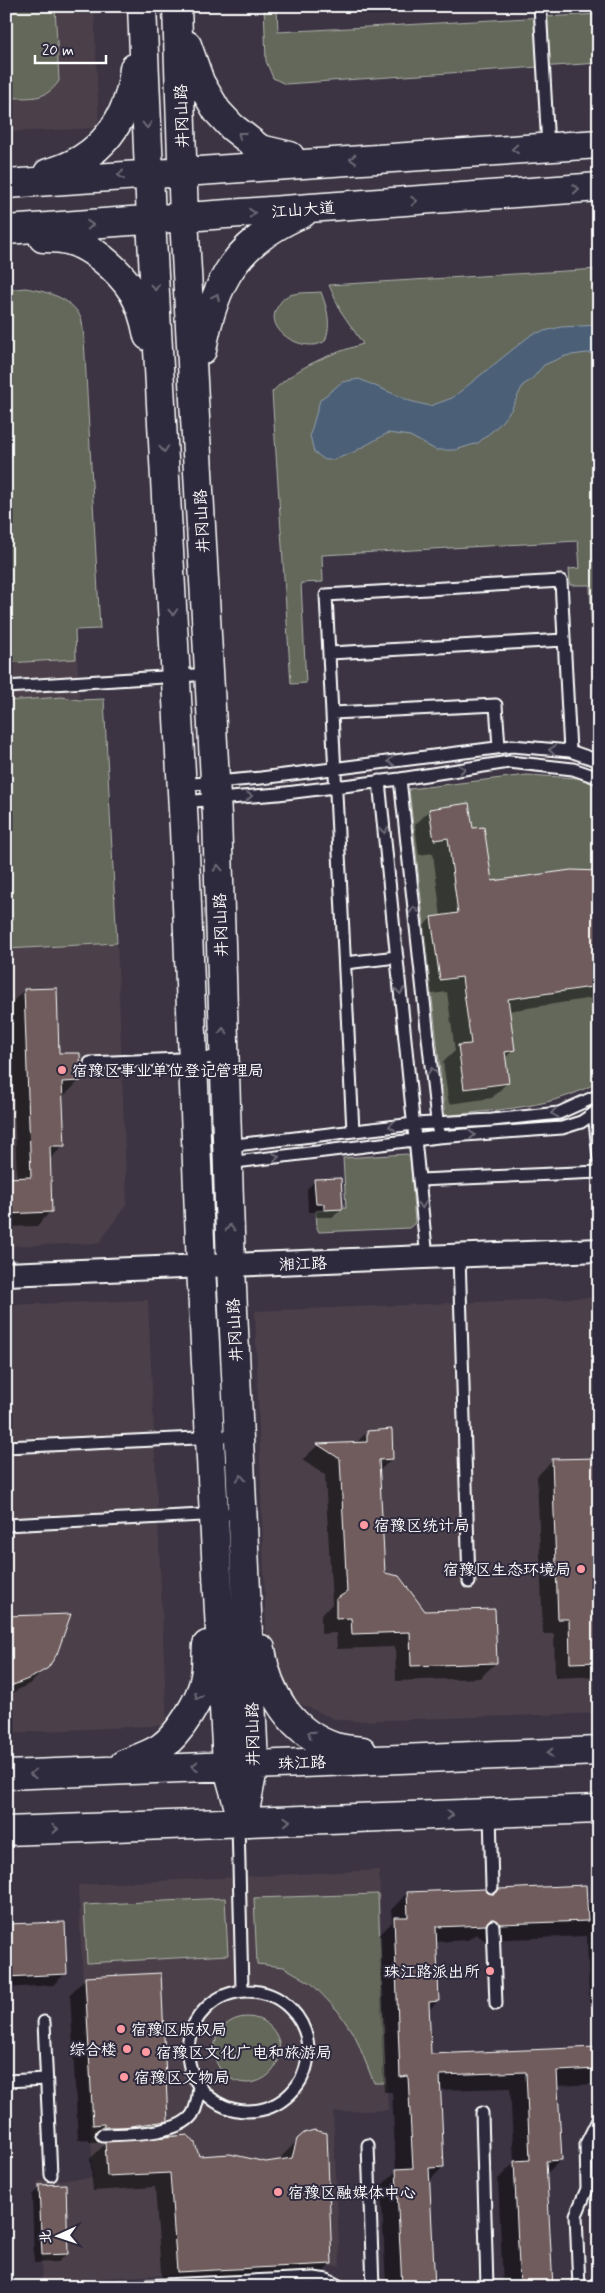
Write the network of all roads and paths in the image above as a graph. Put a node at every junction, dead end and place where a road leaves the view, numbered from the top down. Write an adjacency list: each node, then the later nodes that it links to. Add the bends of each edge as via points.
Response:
1 (141, 6): 8 (street, 井冈山路, one-way to 8); 9 (street, via 133,83 125,110 111,135 91,154 63,169)
2 (540, 6): 5 (lane)
3 (177, 12): 6 (street, one-way to 3, via 260,149 232,127 217,111 200,82); 7 (street, 井冈山路)
4 (599, 144): 5 (street)
5 (548, 147): 6 (street, one-way to 6)
6 (319, 161): 7 (street)
7 (183, 171): 8 (street); 12 (street, 井冈山路)
8 (149, 173): 9 (street, one-way to 9); 13 (street, 井冈山路)
9 (6, 183)
10 (599, 187): 11 (street, 江山大道, one-way to 10)
11 (314, 208): 12 (street, 江山大道, one-way to 11); 16 (street, one-way to 11, via 208,317 232,264 250,243 282,222)
12 (184, 218): 13 (street, 江山大道); 16 (street, 井冈山路)
13 (151, 220): 14 (street, 江山大道, one-way to 13); 17 (street, 井冈山路, one-way to 17)
14 (6, 230)
15 (6, 237): 17 (street, via 64,239 91,250 114,269 133,292 144,316)
16 (194, 395): 20 (street, 井冈山路)
17 (161, 398): 21 (street, 井冈山路, one-way to 21)
18 (564, 640): 19 (lane); 19 (lane, via 560,581 326,595); 25 (lane)
19 (330, 653): 23 (lane)
20 (210, 674): 21 (lane); 32 (street, 井冈山路)
21 (177, 676): 22 (lane); 33 (street, 井冈山路)
22 (6, 687)
23 (333, 713): 24 (lane, via 496,705); 27 (lane)
24 (499, 747): 25 (lane, one-way to 24); 27 (lane, one-way to 27)
25 (570, 751): 26 (lane)
26 (599, 762)
27 (336, 768): 31 (lane); 32 (lane)
28 (599, 778): 29 (lane, one-way to 28, via 509,762 573,769)
29 (400, 779): 30 (lane); 41 (lane, one-way to 29)
30 (379, 781): 31 (lane); 34 (lane, one-way to 34)
31 (337, 786): 32 (lane, one-way to 31); 35 (lane)
32 (215, 791): 33 (lane); 33 (lane); 36 (street, 井冈山路, one-way to 32)
33 (183, 793): 37 (street, 井冈山路)
34 (397, 957): 35 (lane); 42 (lane, one-way to 42)
35 (345, 963): 43 (lane)
36 (224, 1057): 37 (lane); 46 (street, 井冈山路)
37 (193, 1058): 38 (lane); 54 (street, 井冈山路)
38 (90, 1063)
39 (599, 1095): 41 (lane, one-way to 41, via 559,1113)
40 (596, 1111): 44 (lane, one-way to 40, via 562,1128 580,1122); 47 (lane)
41 (438, 1123): 42 (lane); 44 (lane)
42 (414, 1124): 43 (lane, one-way to 43); 45 (lane)
43 (353, 1131): 46 (lane)
44 (438, 1137): 45 (lane)
45 (416, 1140): 46 (lane, one-way to 45); 49 (lane)
46 (227, 1155): 53 (street, 井冈山路, one-way to 46)
47 (599, 1158)
48 (599, 1172): 49 (lane)
49 (419, 1180): 52 (lane, one-way to 52)
50 (599, 1250): 51 (street, 湘江路)
51 (459, 1256): 52 (street, 湘江路); 62 (lane)
52 (427, 1258): 53 (street, 湘江路)
53 (231, 1266): 54 (street, 湘江路); 56 (street, 井冈山路)
54 (201, 1267): 55 (street, 湘江路); 57 (street, 井冈山路)
55 (6, 1274)
56 (239, 1436): 57 (lane); 59 (street, 井冈山路, one-way to 56)
57 (210, 1438): 58 (lane); 60 (street, 井冈山路)
58 (6, 1447)
59 (243, 1519): 60 (lane); 64 (street, one-way to 59, via 335,1747 296,1723 279,1704 262,1656); 65 (street, 井冈山路)
60 (215, 1520): 61 (lane); 66 (street, 井冈山路); 67 (street, one-way to 67, via 205,1678 198,1696 185,1722 162,1747)
61 (6, 1525)
62 (469, 1582)
63 (599, 1751): 64 (street, 珠江路, one-way to 64)
64 (408, 1758): 65 (street, 珠江路)
65 (254, 1764): 66 (street, 珠江路); 71 (street, 井冈山路)
66 (227, 1765): 67 (street, 珠江路, one-way to 67); 71 (street, 井冈山路)
67 (106, 1771): 68 (street, 珠江路, one-way to 68)
68 (6, 1775)
69 (599, 1809): 70 (street)
70 (490, 1813): 71 (street, one-way to 70); 73 (lane)
71 (241, 1823): 72 (street, one-way to 71); 75 (lane)
72 (6, 1831)
73 (492, 1887)
74 (493, 1926): 76 (lane)
75 (242, 1990): 80 (lane, via 210,2004 198,2018 188,2051 191,2069); 80 (lane, via 262,1992 280,1999 294,2012 304,2028 309,2048 302,2076 285,2099 268,2108 249,2111 230,2108 212,2099)
76 (496, 2004)
77 (44, 2022): 78 (lane)
78 (46, 2079): 79 (lane); 85 (lane)
79 (6, 2081)
80 (199, 2085): 83 (lane, via 197,2106 190,2117 176,2125 142,2133)
81 (482, 2113): 91 (lane)
82 (599, 2118): 92 (lane, via 586,2144 587,2189 576,2215)
83 (102, 2136)
84 (368, 2145): 90 (lane)
85 (51, 2175)
86 (292, 2282): 87 (lane); 89 (lane, via 327,2280)
87 (192, 2285): 88 (lane)
88 (120, 2287)
89 (341, 2287)
90 (373, 2287)
91 (487, 2287)
92 (579, 2287)

